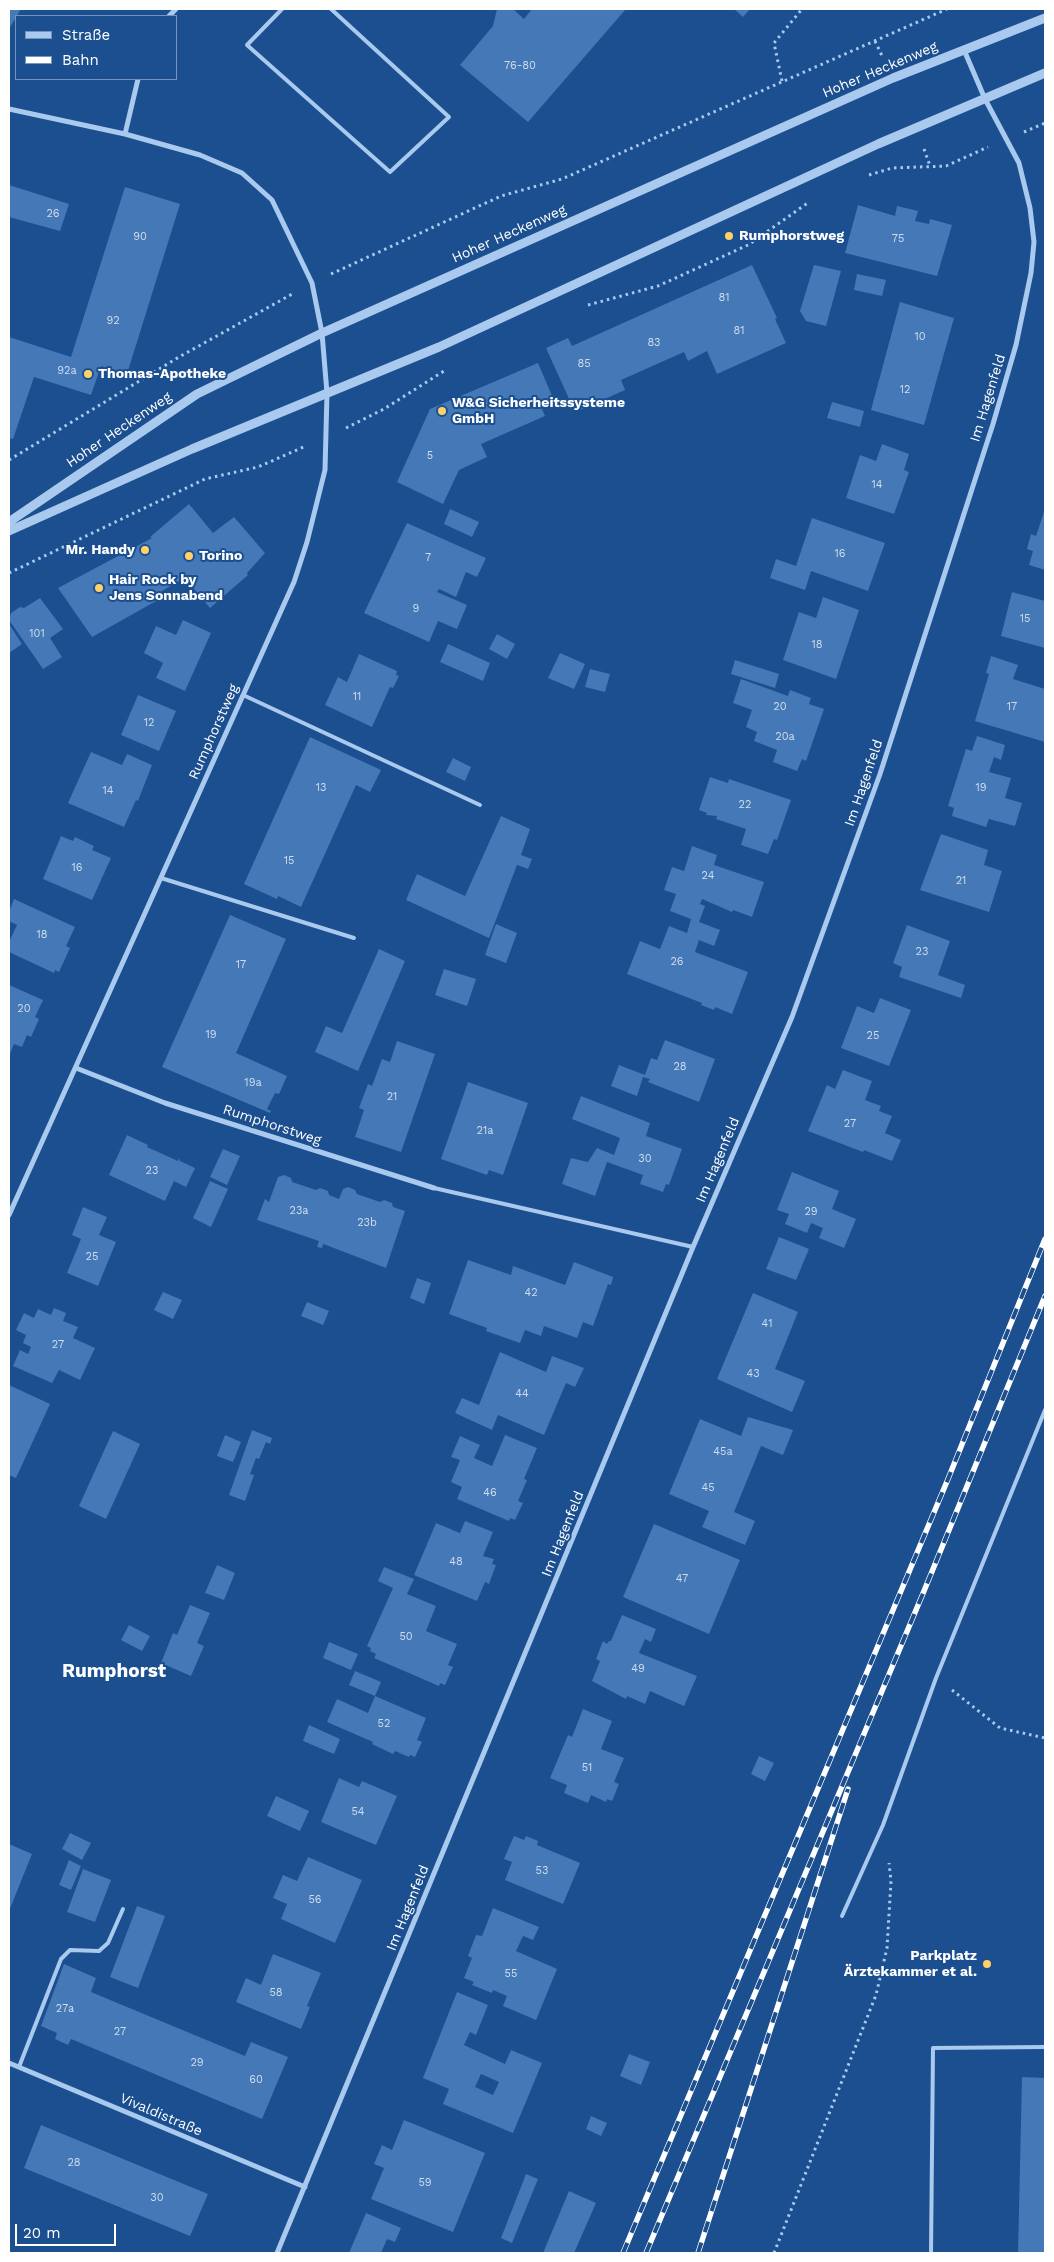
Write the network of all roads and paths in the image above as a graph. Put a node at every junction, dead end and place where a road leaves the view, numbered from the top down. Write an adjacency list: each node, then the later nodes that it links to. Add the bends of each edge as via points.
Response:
1 (282, 9): 2 (lane, via 247,45 390,172 449,117)
2 (331, 9)
3 (802, 9): 11 (path, via 774,43)
4 (947, 9): 6 (path)
5 (1045, 18): 7 (street, Hoher Heckenweg)
6 (875, 41): 9 (path); 11 (path)
7 (964, 50): 9 (street, Hoher Heckenweg); 12 (street, Im Hagenfeld)
8 (1045, 73): 12 (street)
9 (893, 78): 23 (street, Hoher Heckenweg)
10 (138, 80): 16 (street)
11 (782, 81): 21 (path, via 562,179 501,196)
12 (985, 99): 15 (street); 17 (street, Im Hagenfeld)
13 (9, 109): 16 (street, Rumphorstweg)
14 (1045, 123): 17 (path)
15 (916, 129): 18 (path); 25 (street, via 439,347)
16 (125, 134): 21 (street, Rumphorstweg, via 200,154 242,173 272,200)
17 (1005, 140): 18 (path, via 946,166); 38 (street, Im Hagenfeld, via 1019,163 1034,242 1016,346 880,774 792,1016)
18 (930, 166): 19 (path, via 892,168)
19 (867, 176)
20 (814, 200): 22 (path, via 748,245 658,286)
21 (312, 283): 23 (street, Rumphorstweg); 27 (path, via 179,357)
22 (582, 306)
23 (322, 333): 25 (street, Rumphorstweg); 28 (street, Hoher Heckenweg, via 197,394)
24 (447, 370): 26 (path, via 384,409)
25 (327, 394): 26 (street, Rumphorstweg); 29 (street, via 192,449)
26 (327, 437): 30 (path, via 258,467 205,478); 31 (street, Rumphorstweg, via 324,470 297,574)
27 (9, 460)
28 (9, 522)
29 (9, 531)
30 (9, 573)
31 (243, 695): 32 (lane); 33 (street, Rumphorstweg)
32 (480, 805)
33 (161, 878): 34 (lane); 35 (street, Rumphorstweg)
34 (354, 938)
35 (76, 1068): 36 (street, Rumphorstweg, via 165,1103); 37 (street, Rumphorstweg)
36 (434, 1188): 38 (lane)
37 (9, 1215)
38 (693, 1247): 48 (street, Im Hagenfeld)
39 (1045, 1410): 40 (lane)
40 (936, 1678): 41 (path, via 1000,1728); 42 (lane)
41 (1045, 1738)
42 (884, 1825): 44 (lane); 50 (path, via 891,1881 887,1948 876,1995)
43 (122, 1909): 47 (lane, via 108,1943 100,1950 70,1950 61,1959)
44 (842, 1916)
45 (1045, 2046): 51 (lane, via 933,2048)
46 (9, 2063): 47 (street, Vivaldistraße)
47 (19, 2067): 48 (street, Vivaldistraße)
48 (305, 2187): 49 (street, Im Hagenfeld)
49 (278, 2253)
50 (774, 2253)
51 (931, 2253)

